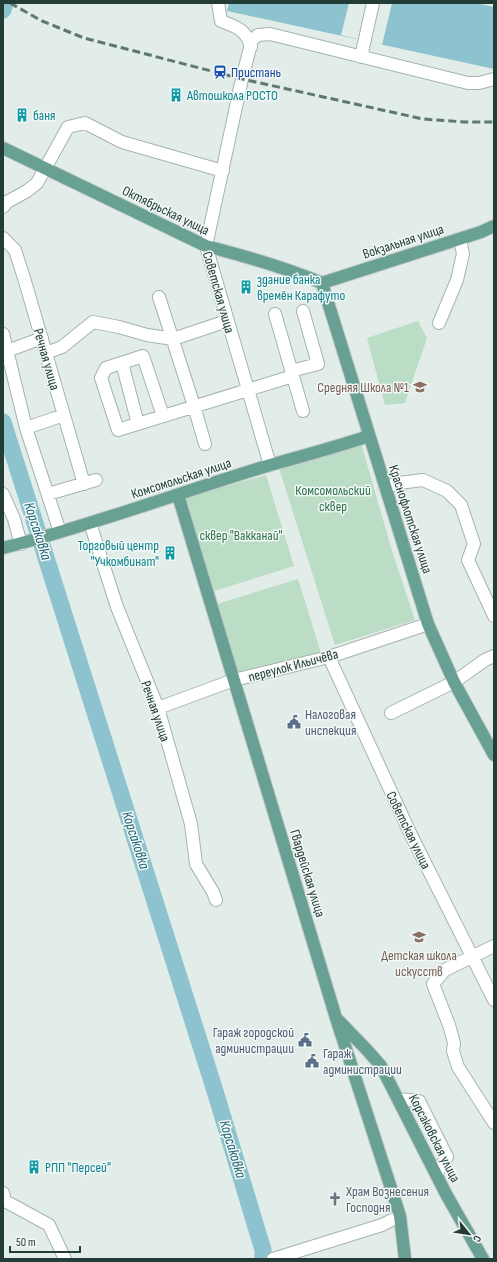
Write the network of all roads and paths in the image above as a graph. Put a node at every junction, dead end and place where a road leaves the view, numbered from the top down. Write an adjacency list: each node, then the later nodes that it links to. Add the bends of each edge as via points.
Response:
1 (218, 3): 3 (street, via 221,21 240,28 246,34)
2 (373, 3): 4 (street)
3 (251, 47): 4 (street, via 252,40 258,35 270,34); 8 (street, Советская улица)
4 (361, 57): 5 (street, via 468,83)
5 (494, 79)
6 (3, 148): 7 (main road, Октябрьская улица)
7 (45, 168): 8 (street, via 68,127 85,123 122,142); 9 (street, via 37,183 6,202); 13 (main road, Октябрьская улица)
8 (223, 171): 13 (street, Советская улица)
9 (3, 207)
10 (494, 226): 12 (main road, Вокзальная улица)
11 (3, 238): 21 (street, Речная улица, via 15,250)
12 (460, 239): 14 (main road, Вокзальная улица); 19 (street, via 463,254 457,280)
13 (206, 246): 14 (main road, Октябрьская улица, via 296,272); 18 (street, Советская улица)
14 (322, 283): 34 (main road, Краснофлотская улица)
15 (159, 297): 22 (street)
16 (303, 311): 26 (street, via 318,364)
17 (275, 314): 26 (street)
18 (227, 321): 22 (street); 27 (street, Советская улица)
19 (439, 323)
20 (3, 334): 23 (street)
21 (42, 338): 23 (street); 24 (street, Речная улица)
22 (173, 339): 24 (street, via 92,322 62,347); 28 (street)
23 (7, 351): 33 (street)
24 (46, 353): 30 (street, Речная улица)
25 (122, 363): 31 (street, via 143,356); 32 (street); 32 (street, via 106,368 101,378 118,430)
26 (292, 374): 27 (street); 29 (street)
27 (248, 390): 28 (street); 36 (street, Советская улица)
28 (194, 406): 31 (street); 35 (street)
29 (303, 411)
30 (64, 415): 33 (street); 38 (street, Речная улица)
31 (163, 416): 32 (street)
32 (138, 424)
33 (26, 428): 41 (street)
34 (369, 436): 36 (main road, Комсомольская улица); 39 (main road, Краснофлотская улица)
35 (205, 444)
36 (270, 465): 42 (main road, Комсомольская улица)
37 (96, 480): 38 (street)
38 (84, 484): 41 (street)
39 (385, 487): 47 (street, via 423,480 447,490 461,505 474,544 468,560); 48 (main road, Краснофлотская улица)
40 (3, 494): 45 (street)
41 (48, 494): 44 (street)
42 (178, 495): 43 (main road, Комсомольская улица); 51 (main road, Гвардейская улица)
43 (90, 523): 44 (main road, Комсомольская улица); 53 (street, Речная улица, via 117,607)
44 (55, 534): 45 (main road, Комсомольская улица)
45 (25, 543): 46 (main road, Комсомольская улица)
46 (3, 548)
47 (494, 616)
48 (428, 624): 50 (street, переулок Ильичёва); 52 (main road, Краснофлотская улица)
49 (494, 656): 52 (street)
50 (329, 657): 51 (street, переулок Ильичёва); 58 (street, Советская улица, via 411,834)
51 (234, 680): 53 (street, переулок Ильичёва); 60 (main road, Гвардейская улица)
52 (454, 682): 54 (street); 55 (main road, Краснофлотская улица)
53 (158, 708): 56 (street, Речная улица, via 191,824 196,864)
54 (391, 714)
55 (494, 754)
56 (216, 900)
57 (494, 946): 58 (street)
58 (472, 957): 59 (street, Советская улица); 62 (street, via 445,970 433,984 450,1025 458,1067)
59 (494, 1000)
60 (336, 1018): 61 (main road, Корсаковская улица, via 381,1066); 65 (main road, Гвардейская улица)
61 (398, 1099): 63 (main road, Корсаковская улица); 63 (street, via 419,1101 447,1157)
62 (494, 1123)
63 (436, 1174): 69 (main road, Корсаковская улица)
64 (3, 1193): 66 (street, via 5,1201 48,1225)
65 (400, 1216): 67 (street, via 382,1225); 68 (main road, Гвардейская улица)
66 (65, 1259)
67 (273, 1259)
68 (405, 1259)
69 (483, 1259)

